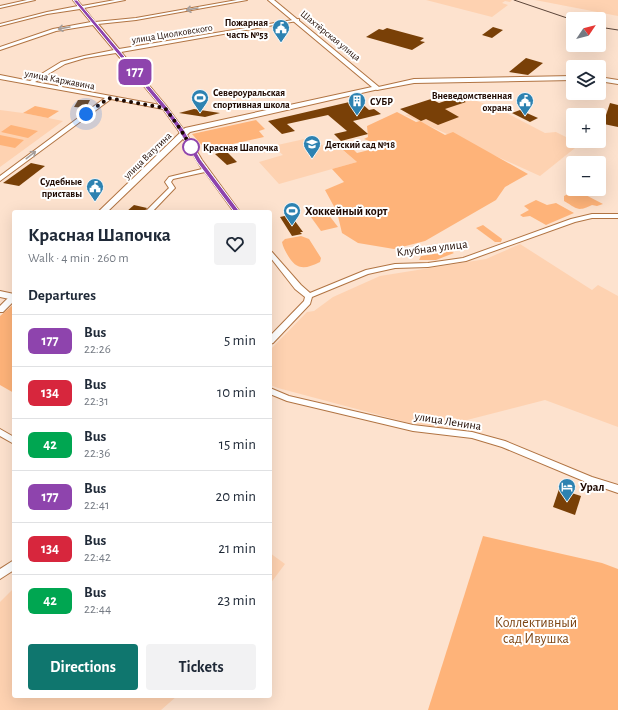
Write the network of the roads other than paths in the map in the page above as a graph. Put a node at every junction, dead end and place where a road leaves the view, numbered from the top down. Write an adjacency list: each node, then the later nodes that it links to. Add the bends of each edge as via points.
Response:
1 (33, 0): 6 (street)
2 (76, 0): 7 (street)
3 (123, 0): 7 (street)
4 (244, 0): 9 (street, one-way to 9, via 136,19)
5 (271, 0): 8 (main road, Шахтёрская улица)
6 (0, 7)
7 (82, 7): 9 (street); 10 (street)
8 (297, 20): 12 (street, улица Циолковского); 18 (main road, Шахтёрская улица)
9 (95, 23): 11 (street, one-way to 11, via 55,30); 12 (street)
10 (0, 25)
11 (0, 49)
12 (118, 51): 16 (street, улица Циолковского, via 63,63); 20 (street)
13 (0, 77): 16 (street, улица Каржавина)
14 (566, 78): 18 (street, via 414,81)
15 (606, 80): 17 (street)
16 (30, 82): 19 (street, улица Каржавина)
17 (618, 82)
18 (377, 88): 21 (main road, улица Ватутина, via 188,130)
19 (109, 98): 20 (street, улица Каржавина); 23 (street, one-way to 19)
20 (165, 108): 21 (street)
21 (183, 135): 22 (street); 24 (main road, улица Ватутина)
22 (205, 170): 25 (street, via 171,178 168,182 172,188); 26 (street)
23 (0, 179)
24 (104, 210)
25 (150, 210)
26 (235, 210)
27 (618, 216): 30 (street, Клубная улица, via 592,216 573,220 464,260 395,266 366,272)
28 (272, 255): 30 (street, via 298,287)
29 (0, 294): 31 (main road)
30 (310, 296): 34 (street, Клубная улица)
31 (12, 297)
32 (12, 299): 33 (street)
33 (0, 310)
34 (272, 339)
35 (272, 392): 38 (street, улица Ленина, via 287,398 413,428 472,435 505,444)
36 (0, 432): 37 (street)
37 (12, 440)
38 (618, 489)
39 (12, 566): 40 (street)
40 (0, 575)

